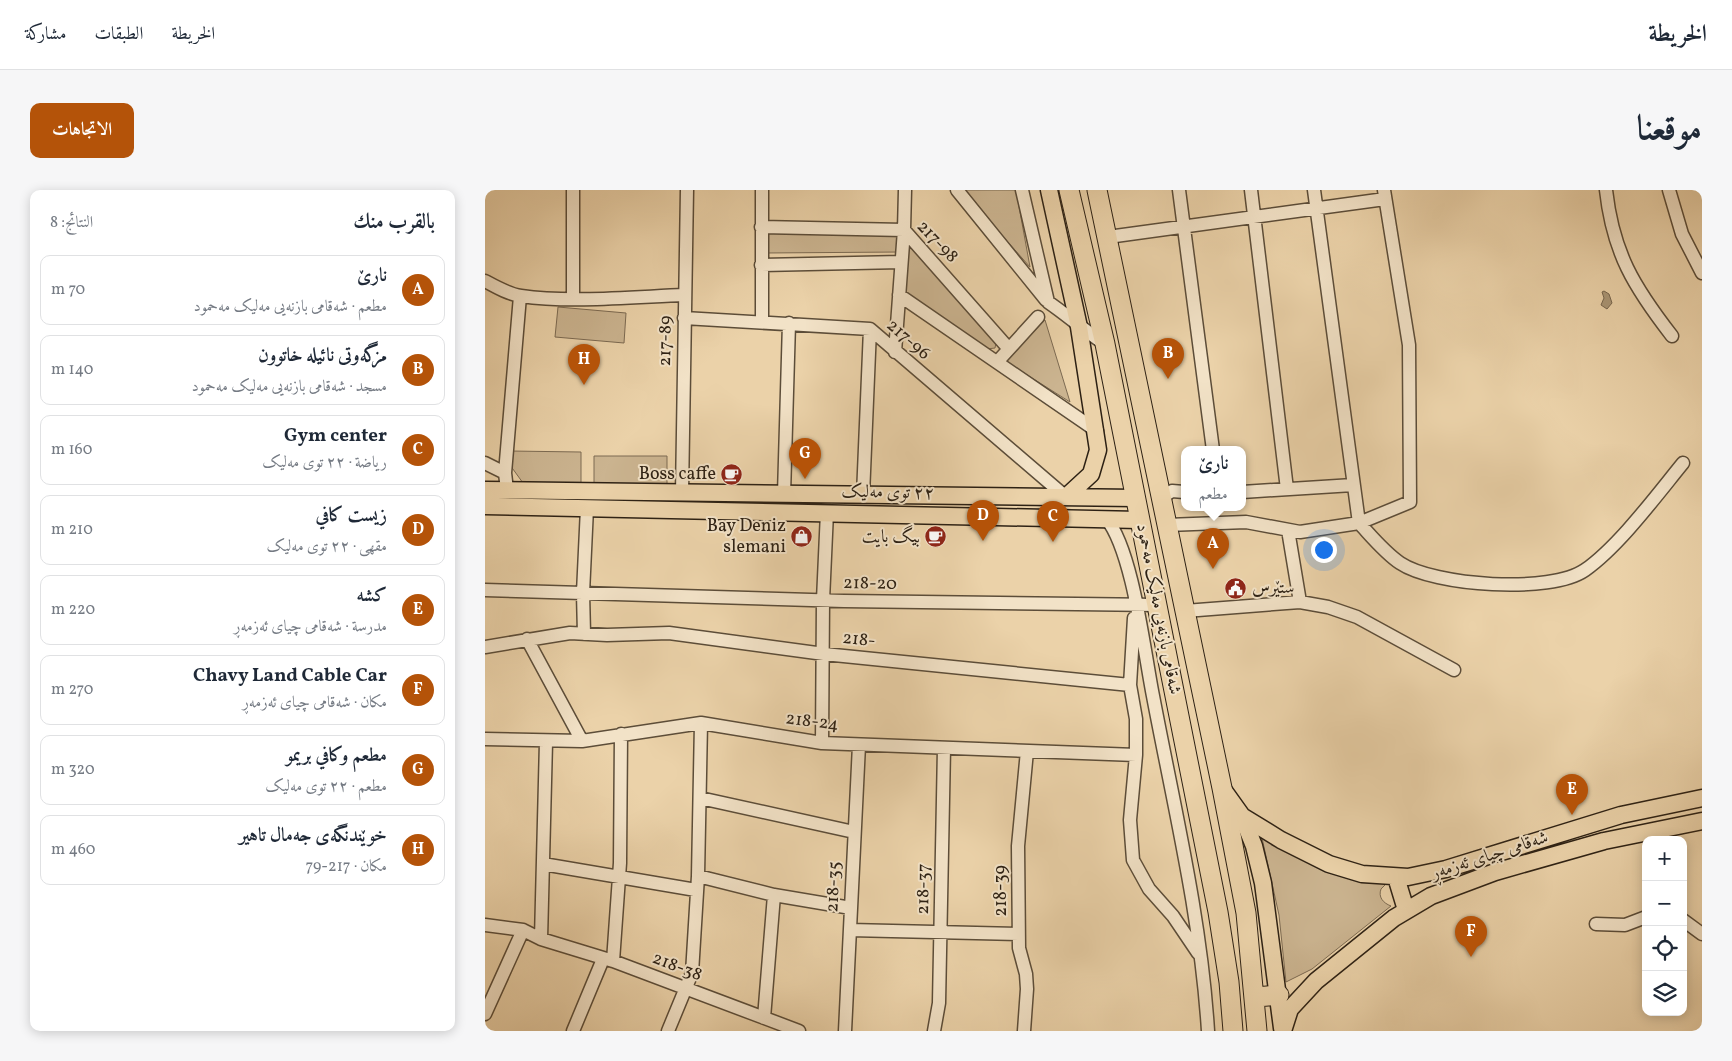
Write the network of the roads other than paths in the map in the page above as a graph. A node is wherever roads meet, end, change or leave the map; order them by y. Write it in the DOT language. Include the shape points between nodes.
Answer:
graph roads {
  1 [pos="573,190"];
  2 [pos="687,190"];
  3 [pos="761,190"];
  4 [pos="905,190"];
  5 [pos="957,190"];
  6 [pos="1022,190"];
  7 [pos="1049,190"];
  8 [pos="1069,190"];
  9 [pos="1097,190"];
  10 [pos="1179,190"];
  11 [pos="1251,190"];
  12 [pos="1315,190"];
  13 [pos="1606,190"];
  14 [pos="1669,190"];
  15 [pos="1384,194"];
  16 [pos="1317,209"];
  17 [pos="1254,217"];
  18 [pos="761,227"];
  19 [pos="1183,227"];
  20 [pos="904,230"];
  21 [pos="1108,237"];
  22 [pos="901,262"];
  23 [pos="761,265"];
  24 [pos="1702,273"];
  25 [pos="485,281"];
  26 [pos="899,294"];
  27 [pos="684,295"];
  28 [pos="520,296"];
  29 [pos="573,298"];
  30 [pos="1048,302"];
  31 [pos="1038,317"];
  32 [pos="684,318"];
  33 [pos="762,321"];
  34 [pos="789,323"];
  35 [pos="1079,328"];
  36 [pos="870,329"];
  37 [pos="1672,336"];
  38 [pos="1105,344"];
  39 [pos="1009,349"];
  40 [pos="895,352"];
  41 [pos="998,361"];
  42 [pos="1097,431"];
  43 [pos="1212,446"];
  44 [pos="485,463"];
  45 [pos="1683,463"];
  46 [pos="505,473"];
  47 [pos="1353,485"];
  48 [pos="1287,489"];
  49 [pos="485,490"];
  50 [pos="507,490"];
  51 [pos="681,492"];
  52 [pos="1181,492"];
  53 [pos="1246,492"];
  54 [pos="784,494"];
  55 [pos="863,495"];
  56 [pos="1066,497"];
  57 [pos="1136,498"];
  58 [pos="1161,498"];
  59 [pos="485,506"];
  60 [pos="587,508"];
  61 [pos="827,512"];
  62 [pos="1107,518"];
  63 [pos="1139,520"];
  64 [pos="1359,523"];
  65 [pos="1167,525"];
  66 [pos="1288,530"];
  67 [pos="485,590"];
  68 [pos="583,593"];
  69 [pos="823,600"];
  70 [pos="1300,602"];
  71 [pos="1135,605"];
  72 [pos="1157,605"];
  73 [pos="1185,611"];
  74 [pos="585,634"];
  75 [pos="527,640"];
  76 [pos="485,647"];
  77 [pos="824,654"];
  78 [pos="1454,670"];
  79 [pos="1130,685"];
  80 [pos="701,722"];
  81 [pos="621,734"];
  82 [pos="485,739"];
  83 [pos="582,741"];
  84 [pos="546,742"];
  85 [pos="822,743"];
  86 [pos="859,744"];
  87 [pos="944,748"];
  88 [pos="1027,751"];
  89 [pos="1136,755"];
  90 [pos="1222,788"];
  91 [pos="700,798"];
  92 [pos="1702,798"];
  93 [pos="1242,816"];
  94 [pos="1702,821"];
  95 [pos="854,832"];
  96 [pos="543,864"];
  97 [pos="619,876"];
  98 [pos="698,876"];
  99 [pos="1396,877"];
  100 [pos="696,890"];
  101 [pos="774,895"];
  102 [pos="851,908"];
  103 [pos="1406,910"];
  104 [pos="1642,919"];
  105 [pos="1687,923"];
  106 [pos="1596,924"];
  107 [pos="485,925"];
  108 [pos="523,930"];
  109 [pos="850,930"];
  110 [pos="941,932"];
  111 [pos="1018,934"];
  112 [pos="1702,934"];
  113 [pos="541,939"];
  114 [pos="1201,957"];
  115 [pos="608,960"];
  116 [pos="684,989"];
  117 [pos="1279,995"];
  118 [pos="1255,997"];
  119 [pos="485,1014"];
  120 [pos="764,1018"];
  121 [pos="573,1031"];
  122 [pos="668,1031"];
  123 [pos="799,1031"];
  124 [pos="845,1031"];
  125 [pos="934,1031"];
  126 [pos="1024,1031"];
  127 [pos="1208,1031"];
  128 [pos="1233,1031"];
  129 [pos="1257,1031"];
  130 [pos="1283,1031"];
  1 -- 29 [label="street"];
  2 -- 27 [label="street, 217-89"];
  3 -- 18 [label="street"];
  4 -- 20 [label="street"];
  5 -- 30 [label="street"];
  6 -- 30 [label="street"];
  7 -- 35 [label="main road"];
  8 -- 38 [label="highway, شەقامی بازنەیی مەلیک مەحمود"];
  9 -- 21 [label="highway, شەقامی بازنەیی مەلیک مەحمود"];
  10 -- 19 [label="street"];
  11 -- 17 [label="street"];
  12 -- 16 [label="street"];
  13 -- 37 [label="street" via="1615,239 1626,269 1641,296"];
  14 -- 24 [label="street" via="1682,234"];
  15 -- 16 [label="street"];
  15 -- 64 [label="street" via="1409,345 1410,502"];
  16 -- 17 [label="street"];
  16 -- 47 [label="street"];
  17 -- 19 [label="street"];
  17 -- 48 [label="street"];
  18 -- 20 [label="street, 217-98"];
  18 -- 23 [label="street"];
  19 -- 21 [label="street"];
  19 -- 43 [label="street"];
  20 -- 22 [label="street"];
  20 -- 39 [label="street, 217-98"];
  21 -- 58 [label="highway, شەقامی بازنەیی مەلیک مەحمود"];
  22 -- 23 [label="street"];
  22 -- 26 [label="street"];
  23 -- 33 [label="street"];
  25 -- 28 [label="street"];
  26 -- 40 [label="street"];
  26 -- 41 [label="street"];
  27 -- 29 [label="street"];
  27 -- 32 [label="street, 217-89"];
  28 -- 29 [label="street"];
  28 -- 46 [label="street"];
  30 -- 35 [label="street"];
  31 -- 39 [label="street"];
  32 -- 33 [label="street, 217-96"];
  32 -- 51 [label="street, 217-89"];
  33 -- 34 [label="street, 217-96"];
  34 -- 36 [label="street, 217-96"];
  34 -- 54 [label="street"];
  35 -- 38 [label="street"];
  35 -- 42 [label="main road"];
  36 -- 40 [label="street, 217-96"];
  36 -- 55 [label="street"];
  38 -- 57 [label="highway, شەقامی بازنەیی مەلیک مەحمود"];
  39 -- 41 [label="street"];
  40 -- 56 [label="street, 217-96"];
  41 -- 42 [label="street"];
  42 -- 56 [label="main road" via="1098,450 1091,474"];
  44 -- 46 [label="street"];
  45 -- 64 [label="street" via="1601,556 1584,571 1557,582 1507,586 1436,577 1401,564"];
  46 -- 50 [label="street"];
  47 -- 48 [label="street"];
  47 -- 64 [label="street"];
  48 -- 53 [label="street"];
  49 -- 50 [label="main road, ٢٢ توی مەلیک"];
  50 -- 51 [label="main road, ٢٢ توی مەلیک"];
  51 -- 54 [label="main road, ٢٢ توی مەلیک"];
  52 -- 58 [label="street" via="1172,491"];
  54 -- 55 [label="main road, ٢٢ توی مەلیک"];
  55 -- 56 [label="main road, ٢٢ توی مەلیک"];
  56 -- 57 [label="main road, ٢٢ توی مەلیک"];
  57 -- 63 [label="highway, شەقامی بازنەیی مەلیک مەحمود"];
  58 -- 65 [label="highway, شەقامی بازنەیی مەلیک مەحمود"];
  59 -- 60 [label="main road, ٢٢ توی مەلیک"];
  60 -- 61 [label="main road, ٢٢ توی مەلیک"];
  60 -- 68 [label="street"];
  61 -- 62 [label="main road, ٢٢ توی مەلیک"];
  61 -- 69 [label="street"];
  62 -- 63 [label="main road, ٢٢ توی مەلیک"];
  62 -- 71 [label="street" via="1119,537"];
  63 -- 72 [label="highway, شەقامی بازنەیی مەلیک مەحمود"];
  64 -- 66 [label="street" via="1300,532"];
  65 -- 66 [label="street" via="1247,522"];
  65 -- 73 [label="highway, شەقامی بازنەیی مەلیک مەحمود"];
  66 -- 70 [label="street"];
  67 -- 68 [label="street, 218-20"];
  68 -- 69 [label="street, 218-20"];
  68 -- 74 [label="street"];
  69 -- 71 [label="street, 218-20"];
  69 -- 77 [label="street"];
  70 -- 73 [label="street"];
  70 -- 78 [label="street" via="1328,606 1357,617"];
  71 -- 72 [label="street, 218-20"];
  71 -- 79 [label="street"];
  71 -- 114 [label="street"];
  72 -- 128 [label="highway, شەقامی بازنەیی مەلیک مەحمود" via="1218,912"];
  73 -- 90 [label="highway, شەقامی بازنەیی مەلیک مەحمود"];
  74 -- 75 [label="street, 218-" via="570,633"];
  74 -- 77 [label="street, 218-" via="669,633"];
  75 -- 76 [label="street, 218-"];
  75 -- 83 [label="street"];
  77 -- 79 [label="street, 218-"];
  77 -- 85 [label="street"];
  79 -- 89 [label="street" via="1136,719"];
  80 -- 81 [label="street, 218-24"];
  80 -- 85 [label="street, 218-24"];
  80 -- 91 [label="street"];
  81 -- 83 [label="street, 218-24"];
  81 -- 97 [label="street"];
  82 -- 84 [label="street, 218-24"];
  83 -- 84 [label="street, 218-24"];
  84 -- 96 [label="street"];
  85 -- 86 [label="street, 218-24"];
  86 -- 87 [label="street, 218-24"];
  86 -- 95 [label="street, 218-35"];
  87 -- 88 [label="street, 218-24"];
  87 -- 110 [label="street, 218-37"];
  88 -- 89 [label="street, 218-24"];
  88 -- 111 [label="street, 218-39" via="1019,846"];
  89 -- 114 [label="street" via="1130,820 1133,860 1149,889 1173,916"];
  90 -- 93 [label="main road"];
  90 -- 118 [label="highway, شەقامی بازنەیی مەلیک مەحمود" via="1246,913"];
  91 -- 95 [label="street"];
  91 -- 98 [label="street"];
  92 -- 99 [label="main road, شەقامی چیای ئەزمەڕ" via="1621,815 1437,871"];
  93 -- 99 [label="main road, شەقامی چیای ئەزمەڕ" via="1329,864 1362,874"];
  93 -- 117 [label="main road" via="1263,883"];
  94 -- 103 [label="main road, شەقامی چیای ئەزمەڕ" via="1604,841 1495,872 1445,890"];
  95 -- 102 [label="street, 218-35"];
  96 -- 97 [label="street"];
  96 -- 113 [label="street"];
  97 -- 100 [label="street"];
  97 -- 115 [label="street"];
  98 -- 100 [label="street"];
  98 -- 101 [label="street"];
  99 -- 103 [label="main road"];
  100 -- 116 [label="street" via="692,973"];
  101 -- 102 [label="street"];
  101 -- 120 [label="street"];
  102 -- 109 [label="street, 218-35"];
  103 -- 130 [label="main road, شەقامی چیای ئەزمەڕ" via="1316,981 1290,1009"];
  104 -- 106 [label="street" via="1625,925"];
  105 -- 112 [label="street"];
  107 -- 108 [label="street, 218-38"];
  108 -- 113 [label="street, 218-38"];
  108 -- 119 [label="street"];
  109 -- 110 [label="street"];
  109 -- 124 [label="street, 218-35"];
  110 -- 111 [label="street"];
  110 -- 125 [label="street, 218-37" via="939,1003"];
  111 -- 126 [label="street, 218-39" via="1026,982"];
  113 -- 115 [label="street, 218-38"];
  114 -- 127 [label="street"];
  115 -- 116 [label="street, 218-38"];
  115 -- 121 [label="street"];
  116 -- 120 [label="street, 218-38"];
  116 -- 122 [label="street"];
  117 -- 118 [label="highway"];
  117 -- 130 [label="main road"];
  118 -- 129 [label="highway, شەقامی بازنەیی مەلیک مەحمود"];
  120 -- 123 [label="street, 218-38"];
}
